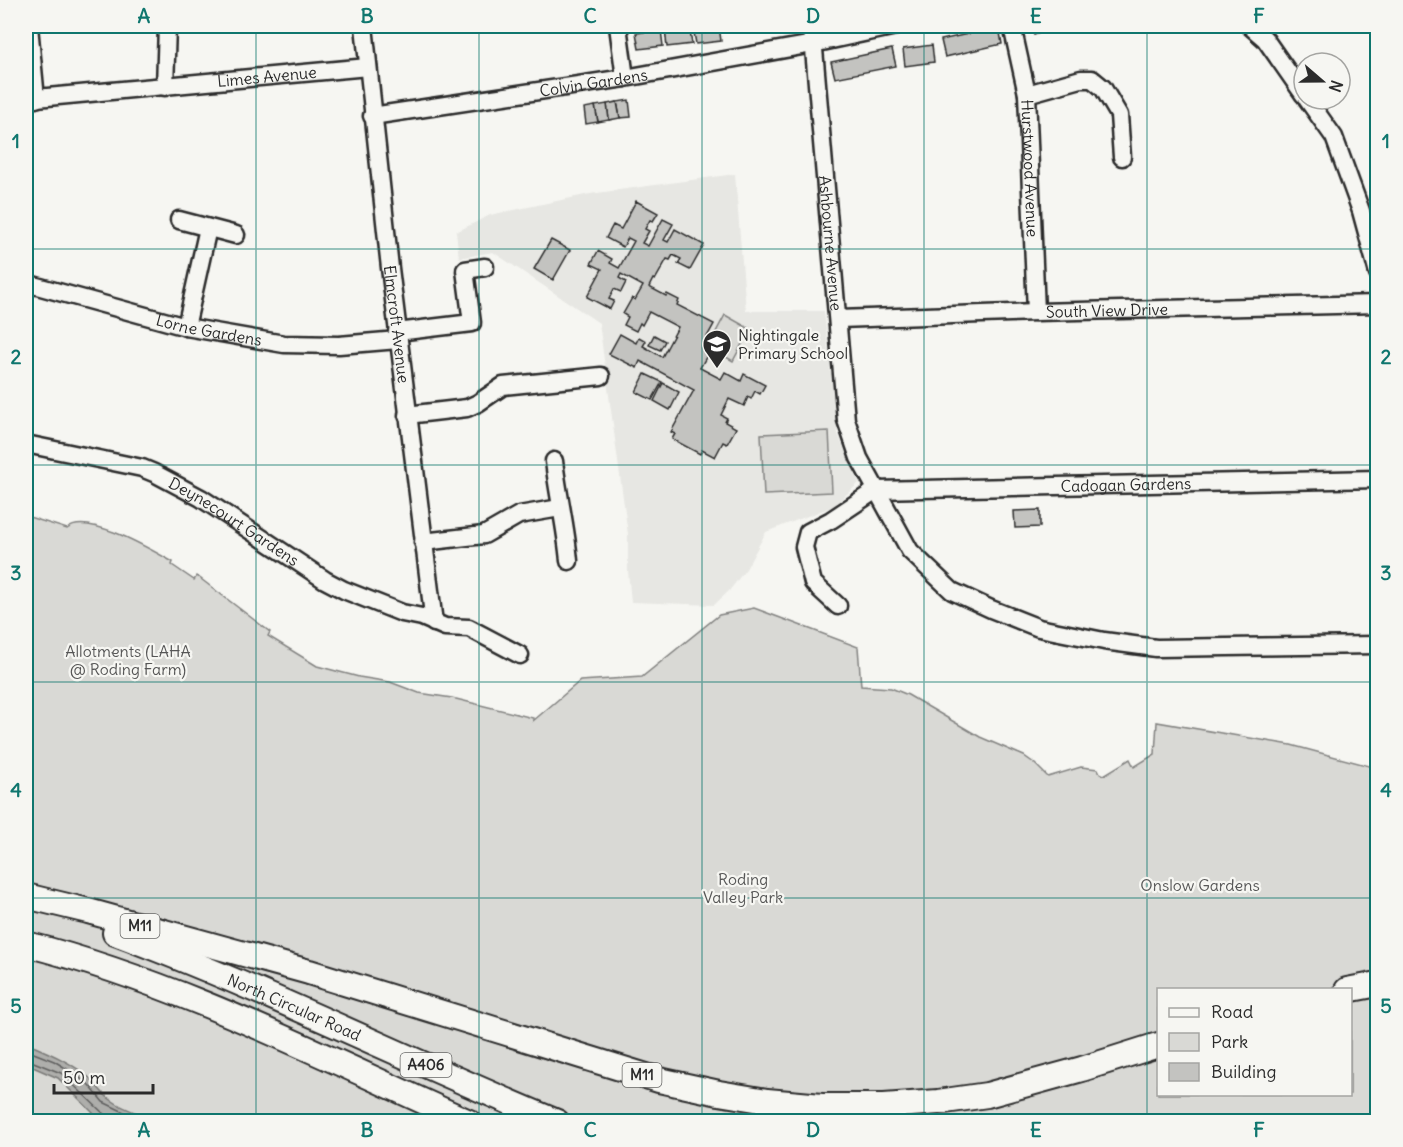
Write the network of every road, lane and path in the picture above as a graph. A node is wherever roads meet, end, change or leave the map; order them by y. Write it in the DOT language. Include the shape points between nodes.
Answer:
graph roads {
  1 [pos="29,26"];
  2 [pos="167,26"];
  3 [pos="364,26"];
  4 [pos="618,26"];
  5 [pos="812,26"];
  6 [pos="896,26"];
  7 [pos="1011,26"];
  8 [pos="1250,26"];
  9 [pos="813,44"];
  10 [pos="368,67"];
  11 [pos="625,78"];
  12 [pos="1292,78"];
  13 [pos="165,87"];
  14 [pos="1027,94"];
  15 [pos="31,99"];
  16 [pos="1316,111"];
  17 [pos="372,116"];
  18 [pos="1122,157"];
  19 [pos="179,220"];
  20 [pos="208,228"];
  21 [pos="236,235"];
  22 [pos="485,267"];
  23 [pos="1377,273"];
  24 [pos="26,283"];
  25 [pos="1377,304"];
  26 [pos="1036,312"];
  27 [pos="838,319"];
  28 [pos="186,327"];
  29 [pos="398,336"];
  30 [pos="601,376"];
  31 [pos="407,415"];
  32 [pos="26,444"];
  33 [pos="554,461"];
  34 [pos="1377,478"];
  35 [pos="876,490"];
  36 [pos="560,508"];
  37 [pos="423,542"];
  38 [pos="569,561"];
  39 [pos="838,606"];
  40 [pos="434,623"];
  41 [pos="1377,645"];
  42 [pos="520,655"];
  43 [pos="26,898"];
  44 [pos="26,944"];
  45 [pos="1377,984"];
  46 [pos="1352,989"];
  47 [pos="1157,1045"];
  48 [pos="469,1122"];
  49 [pos="557,1122"];
  1 -- 15 [label="street"];
  2 -- 13 [label="street"];
  3 -- 10 [label="street, Elmcroft Avenue"];
  4 -- 11 [label="street"];
  5 -- 9 [label="street, Ashbourne Avenue"];
  6 -- 9 [label="street, Colvin Gardens"];
  7 -- 14 [label="street, Hurstwood Avenue"];
  8 -- 12 [label="street"];
  9 -- 11 [label="street, Colvin Gardens"];
  9 -- 27 [label="street, Ashbourne Avenue"];
  10 -- 13 [label="street, Limes Avenue"];
  10 -- 17 [label="street, Elmcroft Avenue"];
  11 -- 17 [label="street, Colvin Gardens"];
  13 -- 15 [label="street, Limes Avenue"];
  14 -- 18 [label="street" via="1081,79 1092,80 1103,88 1119,115"];
  14 -- 26 [label="street, Hurstwood Avenue"];
  16 -- 23 [label="street" via="1334,137 1361,211"];
  17 -- 29 [label="street, Elmcroft Avenue"];
  19 -- 20 [label="street"];
  20 -- 21 [label="street"];
  20 -- 28 [label="street"];
  22 -- 29 [label="street, Lorne Gardens" via="465,270 472,323"];
  24 -- 28 [label="street, Lorne Gardens"];
  25 -- 26 [label="street, South View Drive"];
  26 -- 27 [label="street, South View Drive"];
  27 -- 35 [label="street, Ashbourne Avenue" via="846,420"];
  28 -- 29 [label="street, Lorne Gardens" via="284,344 339,345"];
  29 -- 31 [label="street, Elmcroft Avenue"];
  30 -- 31 [label="street" via="503,386 467,408"];
  31 -- 37 [label="street, Elmcroft Avenue"];
  32 -- 40 [label="street, Deynecourt Gardens" via="154,473 201,498 335,585 402,614"];
  33 -- 36 [label="street"];
  34 -- 35 [label="street, Cadogan Gardens"];
  35 -- 39 [label="street" via="808,532 804,547 813,583"];
  35 -- 41 [label="street" via="910,551 952,591 1028,625 1156,648"];
  36 -- 37 [label="street" via="519,515 484,535"];
  36 -- 38 [label="street"];
  37 -- 40 [label="street, Elmcroft Avenue"];
  40 -- 42 [label="street, Deynecourt Gardens" via="469,628"];
  43 -- 47 [label="highway, M11" via="88,911 309,972 659,1080 719,1093 822,1107 938,1102 987,1095"];
  43 -- 49 [label="highway, North Circular Road / A406" via="296,1006"];
  44 -- 48 [label="highway, North Circular Road / A406" via="94,964 230,1015"];
  45 -- 46 [label="highway"];
}
